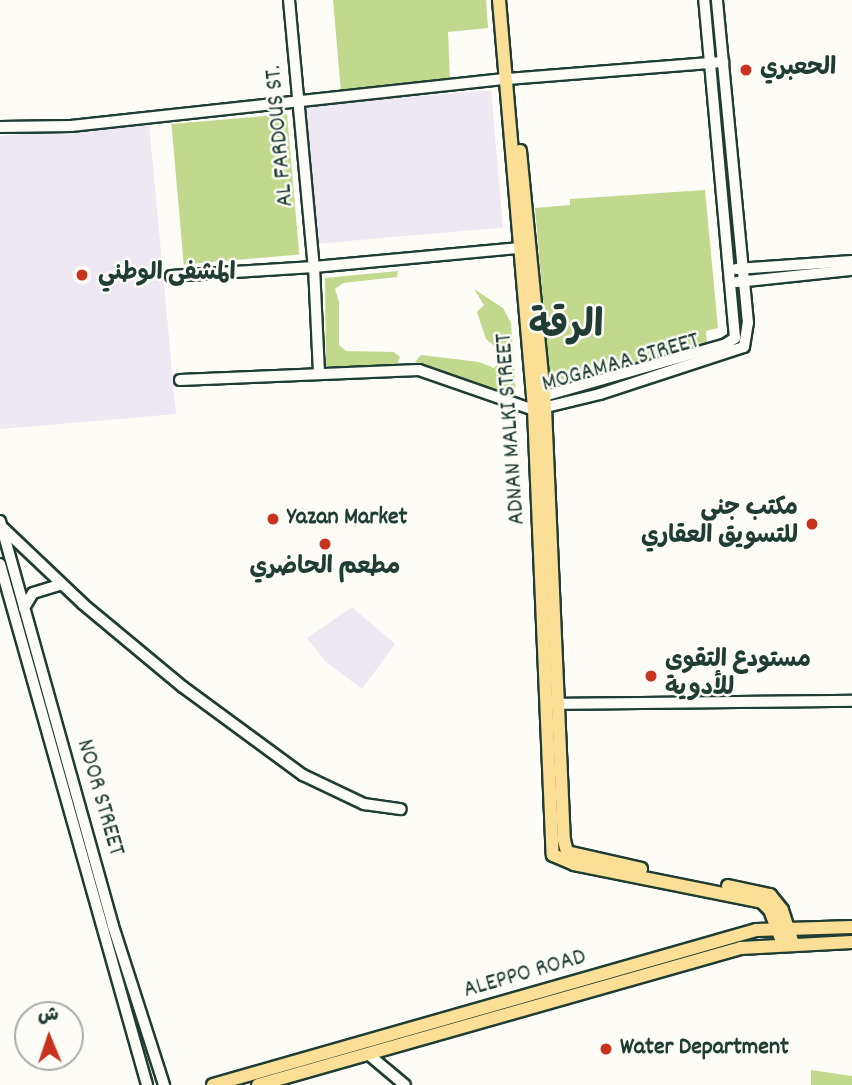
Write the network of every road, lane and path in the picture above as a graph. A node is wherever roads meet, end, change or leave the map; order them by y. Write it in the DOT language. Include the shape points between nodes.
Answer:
graph roads {
  1 [pos="289,0"];
  2 [pos="499,0"];
  3 [pos="507,0"];
  4 [pos="704,0"];
  5 [pos="717,0"];
  6 [pos="723,62"];
  7 [pos="710,63"];
  8 [pos="510,79"];
  9 [pos="299,100"];
  10 [pos="0,127"];
  11 [pos="524,247"];
  12 [pos="852,261"];
  13 [pos="314,267"];
  14 [pos="742,268"];
  15 [pos="730,269"];
  16 [pos="852,270"];
  17 [pos="171,276"];
  18 [pos="743,281"];
  19 [pos="731,282"];
  20 [pos="319,374"];
  21 [pos="180,380"];
  22 [pos="539,404"];
  23 [pos="1,526"];
  24 [pos="0,564"];
  25 [pos="62,584"];
  26 [pos="24,608"];
  27 [pos="852,701"];
  28 [pos="553,704"];
  29 [pos="401,809"];
  30 [pos="852,927"];
  31 [pos="783,928"];
  32 [pos="852,942"];
  33 [pos="788,944"];
  34 [pos="368,1054"];
  35 [pos="147,1085"];
  36 [pos="164,1085"];
  37 [pos="213,1085"];
  38 [pos="258,1085"];
  39 [pos="405,1085"];
  1 -- 9 [label="main road, AL FARDOUS ST."];
  2 -- 8 [label="main road, ADNAN MALKI STREET"];
  3 -- 8 [label="main road, ADNAN MALKI STREET"];
  4 -- 7 [label="main road, MOGAMAA STREET"];
  5 -- 6 [label="main road, MOGAMAA STREET"];
  6 -- 7 [label="main road"];
  6 -- 14 [label="main road, MOGAMAA STREET"];
  7 -- 8 [label="main road"];
  7 -- 15 [label="main road, MOGAMAA STREET"];
  8 -- 9 [label="main road"];
  8 -- 11 [label="main road, ADNAN MALKI STREET"];
  9 -- 10 [label="main road" via="71,126"];
  9 -- 13 [label="main road, AL FARDOUS ST."];
  11 -- 13 [label="main road"];
  11 -- 22 [label="main road, ADNAN MALKI STREET"];
  12 -- 14 [label="main road"];
  13 -- 17 [label="main road"];
  13 -- 20 [label="main road, AL FARDOUS ST."];
  14 -- 15 [label="main road"];
  14 -- 18 [label="main road, MOGAMAA STREET"];
  15 -- 19 [label="main road, MOGAMAA STREET"];
  16 -- 18 [label="main road"];
  18 -- 19 [label="main road"];
  18 -- 22 [label="main road, MOGAMAA STREET" via="748,337 744,347"];
  19 -- 22 [label="main road, MOGAMAA STREET" via="736,328 735,338 726,344"];
  20 -- 21 [label="main road"];
  20 -- 22 [label="main road, MOGAMAA STREET" via="419,370 517,404"];
  22 -- 28 [label="main road, ADNAN MALKI STREET"];
  23 -- 25 [label="main road"];
  23 -- 26 [label="main road, NOOR STREET"];
  24 -- 35 [label="main road, NOOR STREET"];
  25 -- 26 [label="main road" via="33,593"];
  25 -- 29 [label="main road" via="183,687 303,775 363,804"];
  26 -- 36 [label="main road, NOOR STREET" via="113,926"];
  27 -- 28 [label="main road"];
  28 -- 31 [label="main road, ADNAN MALKI STREET" via="567,852 758,891 777,903"];
  28 -- 31 [label="main road, ADNAN MALKI STREET" via="553,855 574,864 753,899 771,910"];
  30 -- 31 [label="main road, ALEPPO ROAD"];
  31 -- 33 [label="main road"];
  31 -- 37 [label="main road, ALEPPO ROAD" via="756,930"];
  32 -- 33 [label="main road, ALEPPO ROAD"];
  33 -- 34 [label="main road, ALEPPO ROAD" via="741,948"];
  34 -- 38 [label="main road, ALEPPO ROAD"];
  34 -- 39 [label="main road"];
}
